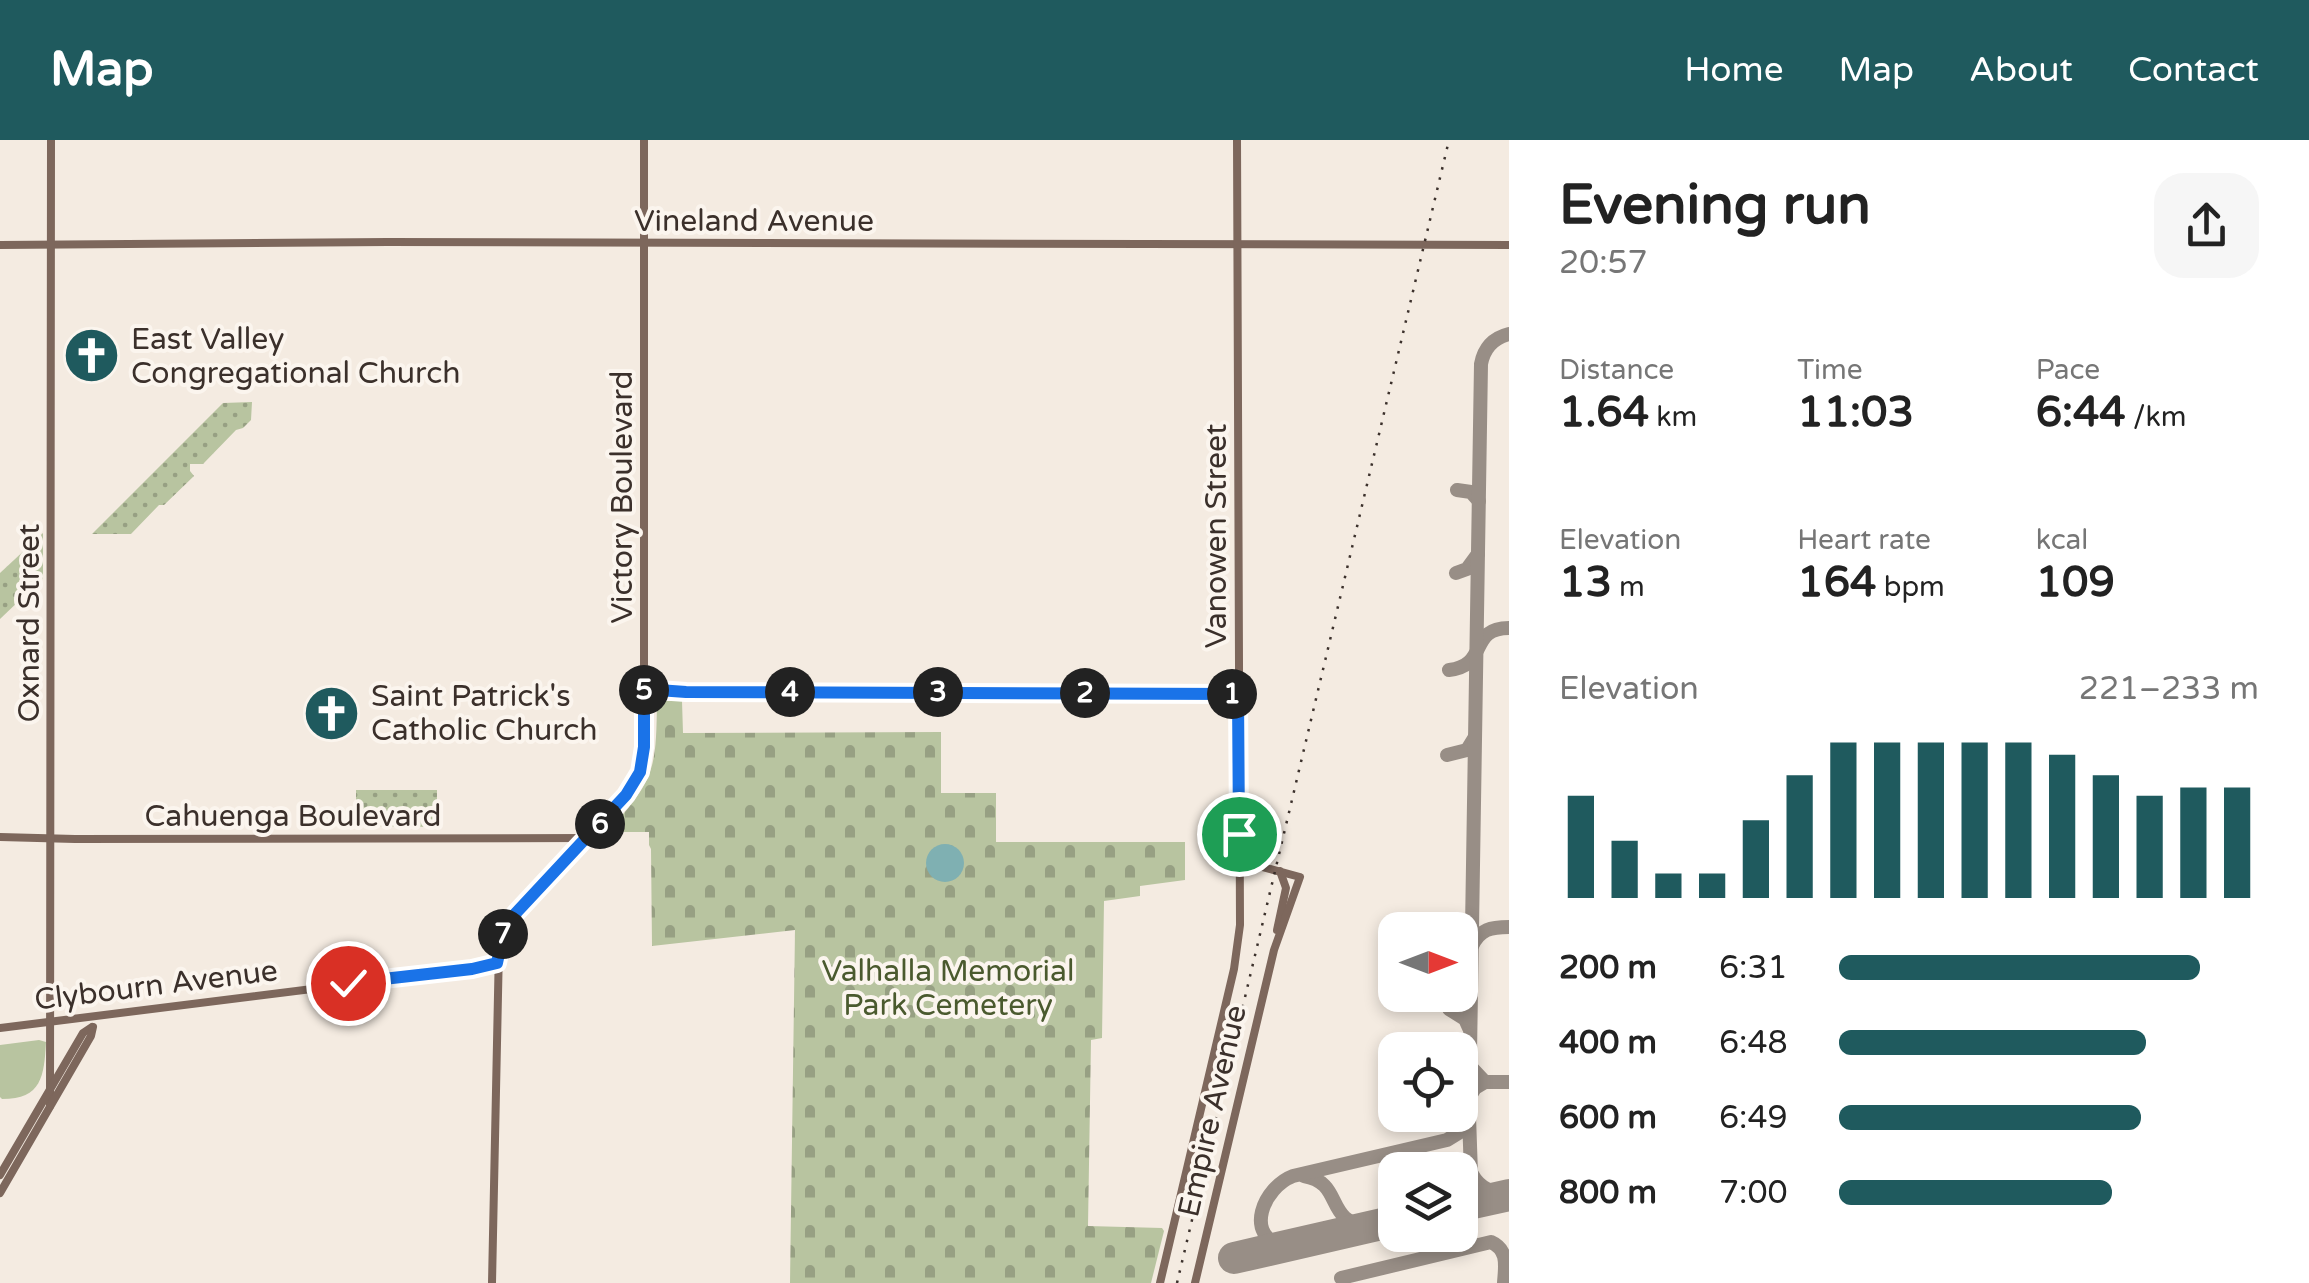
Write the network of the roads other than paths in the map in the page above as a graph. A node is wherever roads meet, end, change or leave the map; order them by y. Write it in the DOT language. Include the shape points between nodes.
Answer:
graph roads {
  1 [pos="52,140"];
  2 [pos="644,140"];
  3 [pos="1237,140"];
  4 [pos="645,244"];
  5 [pos="1238,244"];
  6 [pos="1509,244"];
  7 [pos="0,245"];
  8 [pos="51,245"];
  9 [pos="644,689"];
  10 [pos="1238,694"];
  11 [pos="0,837"];
  12 [pos="52,837"];
  13 [pos="562,838"];
  14 [pos="586,838"];
  15 [pos="568,857"];
  16 [pos="1240,862"];
  17 [pos="1280,871"];
  18 [pos="1297,876"];
  19 [pos="1277,930"];
  20 [pos="1274,950"];
  21 [pos="497,963"];
  22 [pos="51,1022"];
  23 [pos="0,1028"];
  24 [pos="51,1088"];
  25 [pos="50,1106"];
  26 [pos="0,1175"];
  27 [pos="0,1193"];
  28 [pos="492,1283"];
  29 [pos="1160,1283"];
  30 [pos="1195,1283"];
  1 -- 8 [label="main road, Oxnard Street"];
  2 -- 4 [label="main road, Victory Boulevard"];
  3 -- 5 [label="main road, Vanowen Street"];
  4 -- 5 [label="main road, Vineland Avenue"];
  4 -- 8 [label="main road, Vineland Avenue"];
  4 -- 9 [label="main road, Victory Boulevard"];
  5 -- 6 [label="main road, Vineland Avenue"];
  5 -- 10 [label="main road, Vanowen Street"];
  7 -- 8 [label="main road, Vineland Avenue"];
  8 -- 12 [label="main road, Oxnard Street"];
  9 -- 10 [label="street"];
  9 -- 14 [label="main road, Victory Boulevard" via="640,772"];
  10 -- 16 [label="main road, Vanowen Street"];
  11 -- 12 [label="main road, Cahuenga Boulevard"];
  12 -- 13 [label="main road, Cahuenga Boulevard"];
  12 -- 22 [label="main road, Oxnard Street"];
  13 -- 14 [label="main road, Cahuenga Boulevard"];
  13 -- 15 [label="main road"];
  14 -- 15 [label="main road, Victory Boulevard"];
  15 -- 21 [label="main road, Victory Boulevard" via="515,914"];
  16 -- 17 [label="main road"];
  16 -- 29 [label="main road, Vanowen Street" via="1237,954"];
  17 -- 18 [label="main road"];
  17 -- 19 [label="main road" via="1286,888"];
  18 -- 19 [label="main road, Empire Avenue"];
  18 -- 20 [label="main road, Empire Avenue"];
  19 -- 20 [label="main road, Empire Avenue"];
  20 -- 30 [label="main road, Empire Avenue"];
  21 -- 22 [label="main road, Clybourn Avenue"];
  21 -- 28 [label="main road, Victory Boulevard"];
  22 -- 23 [label="main road, Clybourn Avenue"];
  22 -- 24 [label="main road, Oxnard Street"];
  24 -- 25 [label="main road, Oxnard Street"];
  24 -- 25 [label="main road" via="83,1032 93,1027"];
  24 -- 26 [label="main road"];
  25 -- 27 [label="main road"];
}
